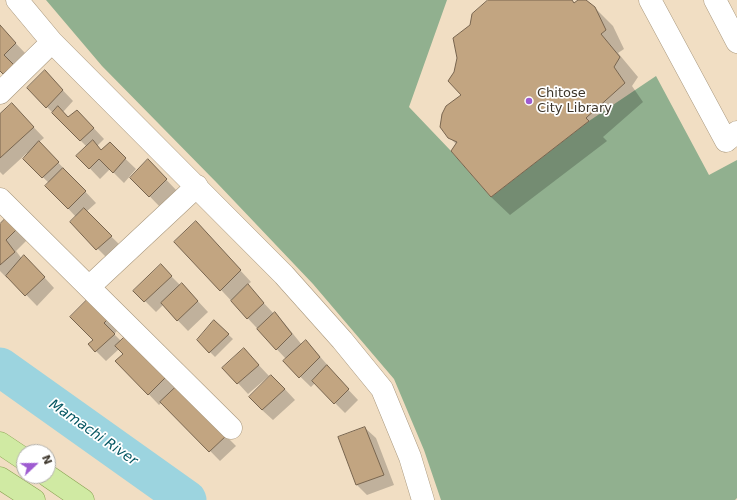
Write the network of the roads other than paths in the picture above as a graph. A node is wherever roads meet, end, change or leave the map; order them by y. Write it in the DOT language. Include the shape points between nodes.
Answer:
graph roads {
  1 [pos="17,0"];
  2 [pos="650,0"];
  3 [pos="715,0"];
  4 [pos="52,42"];
  5 [pos="737,42"];
  6 [pos="0,93"];
  7 [pos="737,132"];
  8 [pos="197,186"];
  9 [pos="0,199"];
  10 [pos="89,287"];
  11 [pos="231,428"];
  12 [pos="0,442"];
  13 [pos="16,453"];
  14 [pos="0,478"];
  15 [pos="56,481"];
  16 [pos="34,500"];
  17 [pos="84,500"];
  18 [pos="423,500"];
  1 -- 4 [label="street"];
  2 -- 7 [label="street" via="726,141"];
  3 -- 5 [label="street"];
  4 -- 6 [label="street"];
  4 -- 8 [label="street"];
  8 -- 10 [label="street"];
  8 -- 18 [label="street" via="284,275 382,389 410,457"];
  9 -- 10 [label="street"];
  10 -- 11 [label="street"];
  12 -- 13 [label="main road"];
  14 -- 16 [label="main road"];
  15 -- 17 [label="main road"];
}
